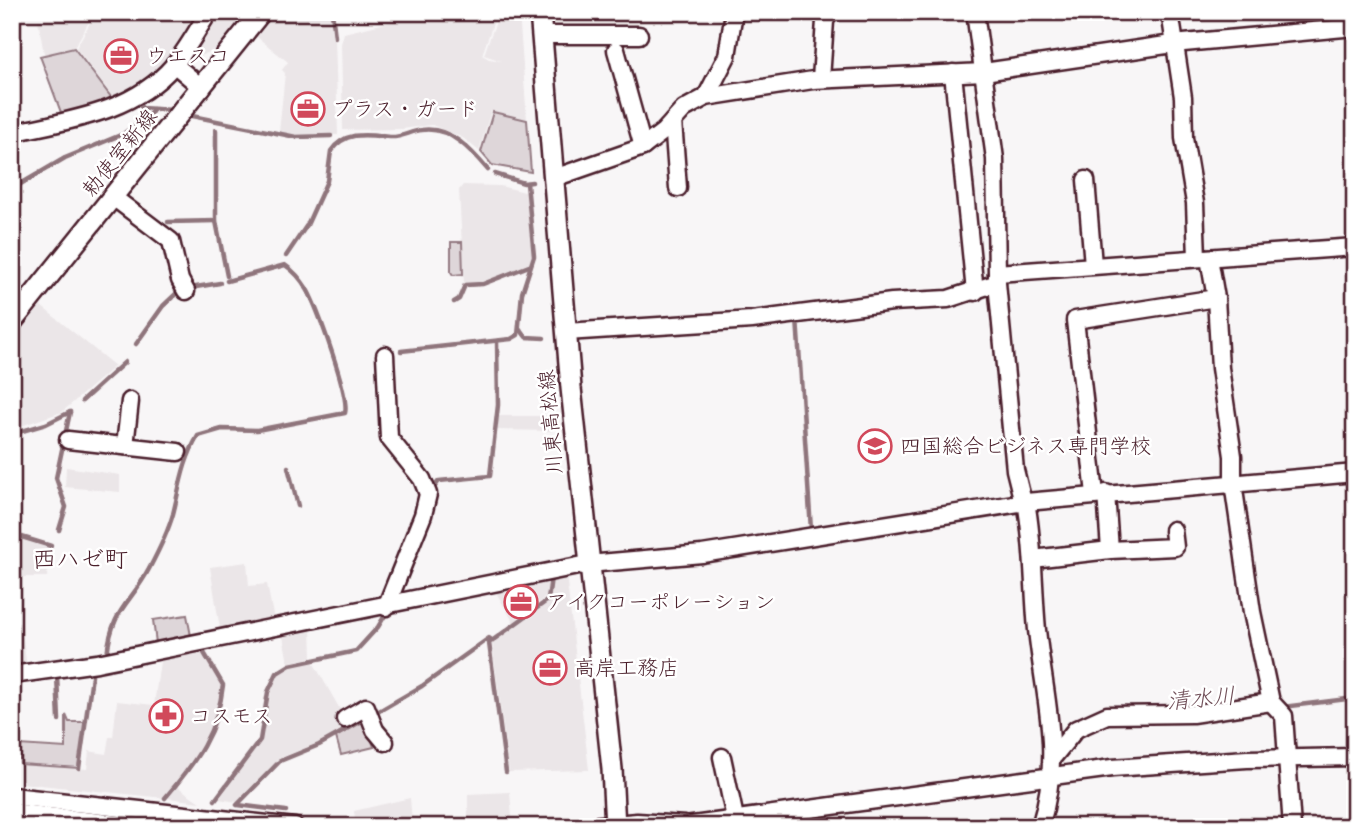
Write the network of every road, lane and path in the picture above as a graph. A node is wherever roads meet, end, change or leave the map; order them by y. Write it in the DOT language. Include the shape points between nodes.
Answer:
graph roads {
  1 [pos="209,12"];
  2 [pos="261,12"];
  3 [pos="540,12"];
  4 [pos="734,12"];
  5 [pos="830,12"];
  6 [pos="975,12"];
  7 [pos="1170,12"];
  8 [pos="1355,27"];
  9 [pos="639,34"];
  10 [pos="542,36"];
  11 [pos="1173,44"];
  12 [pos="616,50"];
  13 [pos="174,64"];
  14 [pos="984,72"];
  15 [pos="953,73"];
  16 [pos="821,79"];
  17 [pos="202,88"];
  18 [pos="706,97"];
  19 [pos="673,121"];
  20 [pos="12,133"];
  21 [pos="643,147"];
  22 [pos="554,178"];
  23 [pos="1086,180"];
  24 [pos="678,188"];
  25 [pos="113,197"];
  26 [pos="1355,247"];
  27 [pos="1203,258"];
  28 [pos="1093,265"];
  29 [pos="997,278"];
  30 [pos="186,291"];
  31 [pos="975,292"];
  32 [pos="1216,298"];
  33 [pos="12,322"];
  34 [pos="566,332"];
  35 [pos="386,355"];
  36 [pos="124,410"];
  37 [pos="68,440"];
  38 [pos="125,446"];
  39 [pos="178,452"];
  40 [pos="1355,473"];
  41 [pos="1233,483"];
  42 [pos="1100,493"];
  43 [pos="1025,502"];
  44 [pos="1173,530"];
  45 [pos="1110,550"];
  46 [pos="1033,559"];
  47 [pos="588,564"];
  48 [pos="386,607"];
  49 [pos="12,675"];
  50 [pos="1276,707"];
  51 [pos="345,719"];
  52 [pos="385,742"];
  53 [pos="1054,756"];
  54 [pos="722,757"];
  55 [pos="1289,757"];
  56 [pos="1355,757"];
  57 [pos="1051,774"];
  58 [pos="12,796"];
  59 [pos="12,812"];
  60 [pos="740,820"];
  61 [pos="615,825"];
  62 [pos="682,826"];
  63 [pos="143,827"];
  64 [pos="295,827"];
  65 [pos="578,827"];
  66 [pos="1040,827"];
  67 [pos="1292,827"];
  1 -- 13 [label="street"];
  2 -- 17 [label="main road, 勅使室新線"];
  3 -- 10 [label="main road, 川東高松線"];
  4 -- 18 [label="street" via="727,56"];
  5 -- 16 [label="street" via="825,21"];
  6 -- 14 [label="street"];
  7 -- 11 [label="street"];
  8 -- 11 [label="street"];
  9 -- 10 [label="street"];
  10 -- 22 [label="main road, 川東高松線"];
  11 -- 14 [label="street"];
  11 -- 27 [label="street" via="1184,97 1184,138"];
  12 -- 21 [label="street"];
  13 -- 17 [label="street"];
  13 -- 20 [label="street" via="118,106"];
  14 -- 15 [label="street"];
  14 -- 29 [label="street" via="995,159"];
  15 -- 16 [label="street"];
  15 -- 31 [label="street"];
  16 -- 18 [label="street"];
  17 -- 25 [label="main road, 勅使室新線"];
  18 -- 19 [label="street" via="684,108"];
  19 -- 21 [label="street"];
  19 -- 24 [label="street"];
  21 -- 22 [label="street"];
  22 -- 34 [label="main road, 川東高松線"];
  23 -- 28 [label="street"];
  25 -- 30 [label="street" via="172,241"];
  25 -- 33 [label="main road, 勅使室新線"];
  26 -- 27 [label="street"];
  27 -- 28 [label="street"];
  27 -- 32 [label="street"];
  28 -- 29 [label="street"];
  29 -- 31 [label="street"];
  29 -- 43 [label="street" via="1014,470"];
  31 -- 34 [label="street" via="948,299 751,320"];
  32 -- 41 [label="street"];
  32 -- 42 [label="street" via="1075,320"];
  34 -- 47 [label="main road, 川東高松線"];
  35 -- 48 [label="street" via="389,438 422,479 428,494"];
  36 -- 38 [label="street"];
  37 -- 38 [label="street"];
  38 -- 39 [label="street" via="154,442"];
  40 -- 41 [label="street"];
  41 -- 42 [label="street"];
  41 -- 50 [label="street" via="1252,612"];
  42 -- 43 [label="street"];
  42 -- 45 [label="street"];
  43 -- 46 [label="street"];
  43 -- 47 [label="street" via="702,554"];
  44 -- 45 [label="street" via="1175,547"];
  45 -- 46 [label="street"];
  46 -- 53 [label="street"];
  47 -- 48 [label="street"];
  47 -- 61 [label="main road, 川東高松線"];
  48 -- 49 [label="street" via="60,670"];
  50 -- 53 [label="street" via="1107,715 1076,729"];
  50 -- 55 [label="street"];
  51 -- 52 [label="street" via="366,707"];
  53 -- 57 [label="street"];
  54 -- 60 [label="street"];
  55 -- 56 [label="street"];
  55 -- 57 [label="street"];
  55 -- 67 [label="street"];
  57 -- 60 [label="street"];
  57 -- 66 [label="street"];
  58 -- 64 [label="street"];
  59 -- 63 [label="street"];
  60 -- 62 [label="street"];
  61 -- 62 [label="street"];
  61 -- 65 [label="street"];
}
